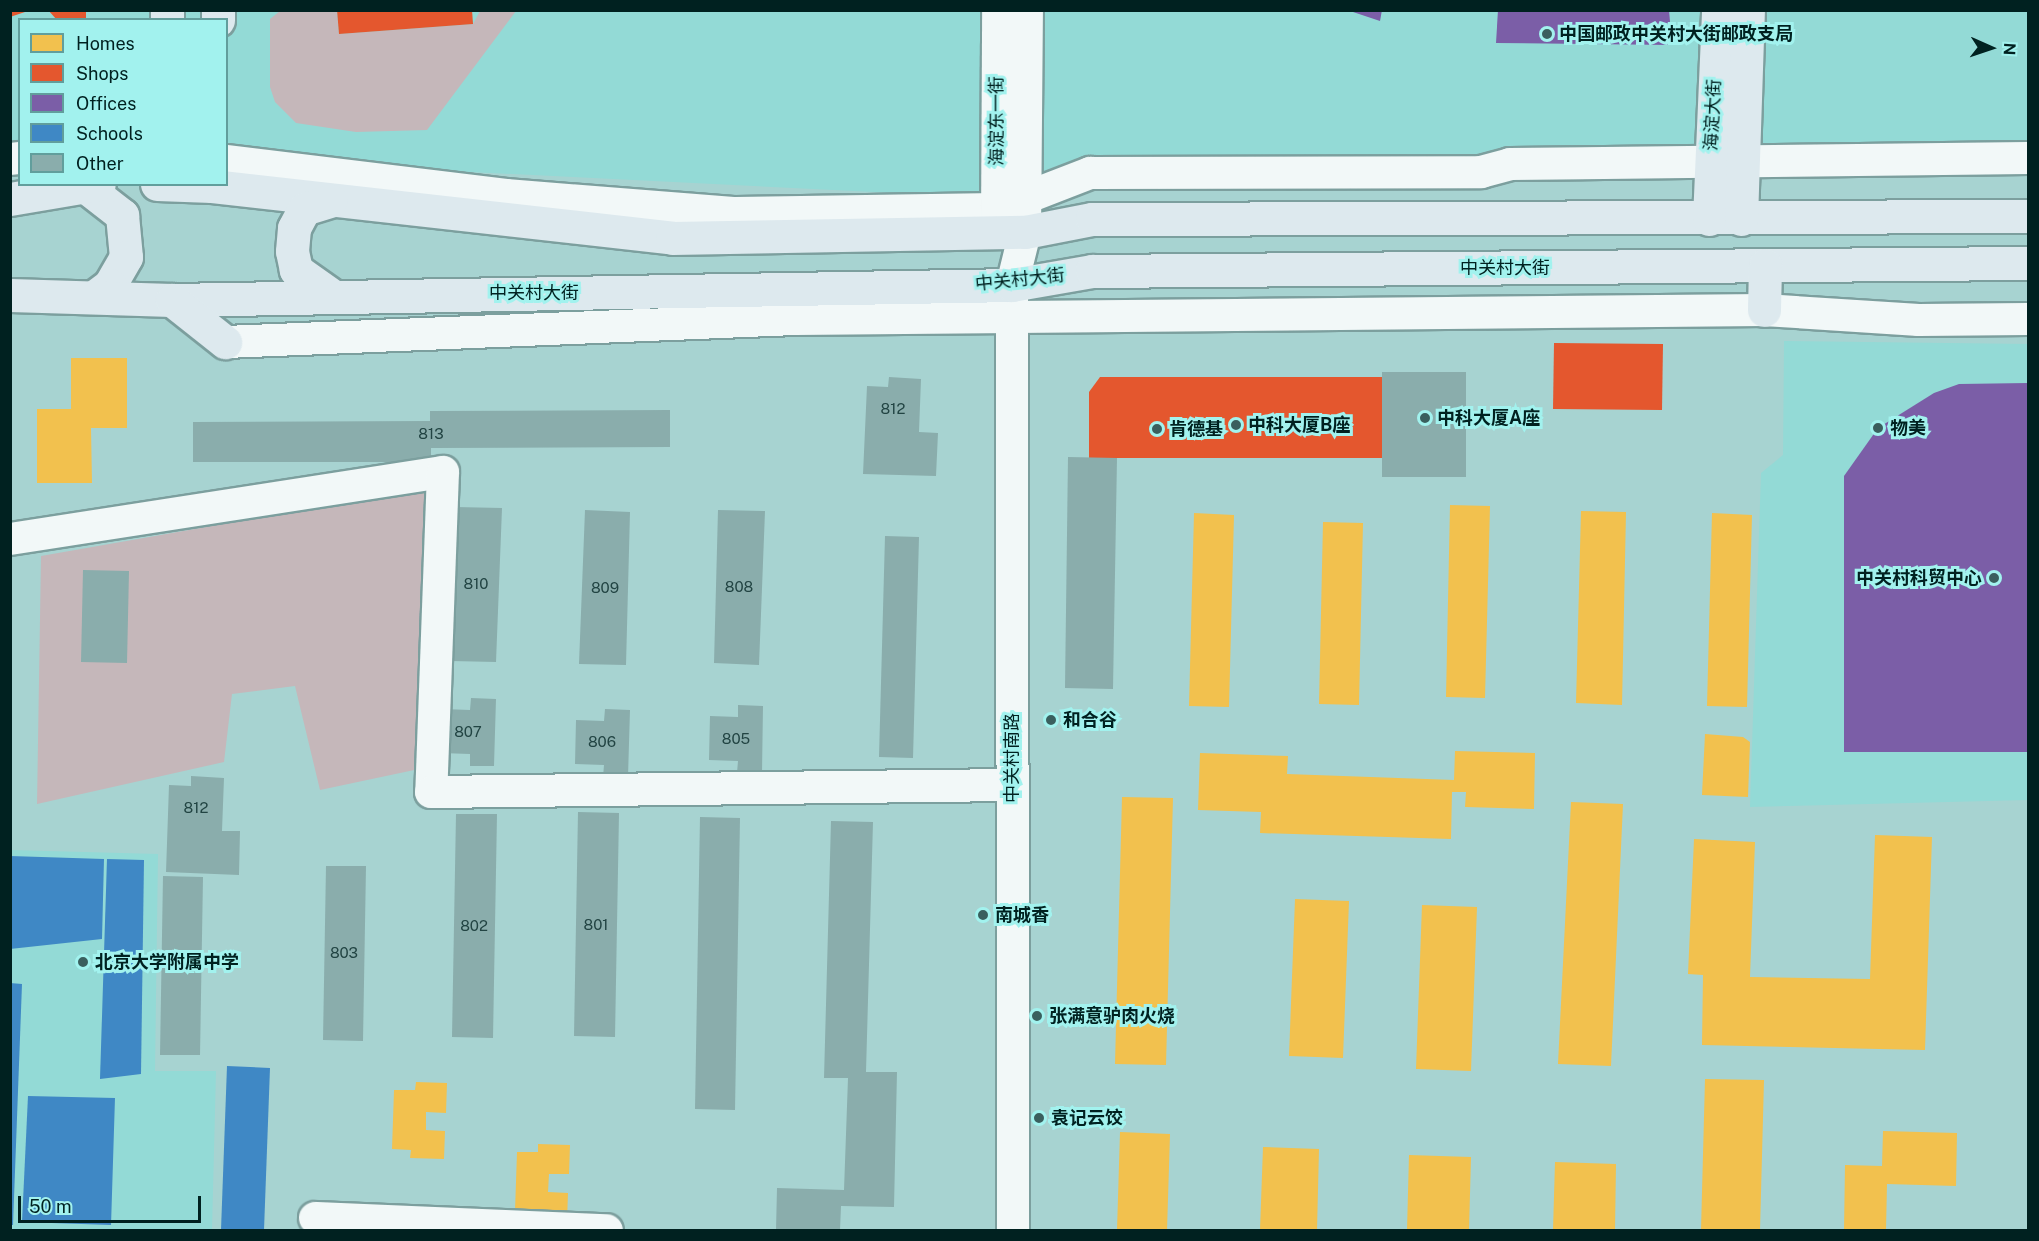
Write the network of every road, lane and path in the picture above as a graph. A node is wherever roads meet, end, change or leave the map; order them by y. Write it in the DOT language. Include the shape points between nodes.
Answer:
graph roads {
  1 [pos="998,10"];
  2 [pos="1027,10"];
  3 [pos="1718,10"];
  4 [pos="1748,10"];
  5 [pos="2028,158"];
  6 [pos="1727,161"];
  7 [pos="228,178"];
  8 [pos="228,179"];
  9 [pos="93,186"];
  10 [pos="10,199"];
  11 [pos="331,201"];
  12 [pos="2028,216"];
  13 [pos="1011,218"];
  14 [pos="1725,219"];
  15 [pos="2028,262"];
  16 [pos="1765,266"];
  17 [pos="1011,285"];
  18 [pos="330,294"];
  19 [pos="10,295"];
  20 [pos="94,297"];
  21 [pos="172,300"];
  22 [pos="1764,310"];
  23 [pos="1012,318"];
  24 [pos="2028,319"];
  25 [pos="225,342"];
  26 [pos="10,539"];
  27 [pos="1012,785"];
  28 [pos="315,1218"];
  29 [pos="607,1230"];
  30 [pos="1013,1230"];
  1 -- 13 [label="street, 海淀东一街"];
  2 -- 13 [label="street, 海淀东一街"];
  3 -- 6 [label="main road, 海淀大街"];
  4 -- 6 [label="main road, 海淀大街"];
  5 -- 6 [label="street"];
  6 -- 13 [label="street" via="1510,164 1481,172 1090,173"];
  6 -- 14 [label="main road, 海淀大街"];
  7 -- 13 [label="street" via="736,213"];
  8 -- 11 [label="main road"];
  9 -- 10 [label="main road"];
  9 -- 20 [label="main road" via="122,215 126,257 110,285"];
  11 -- 13 [label="main road" via="672,238"];
  11 -- 18 [label="main road" via="304,209 294,228 292,251 296,270"];
  12 -- 14 [label="main road"];
  13 -- 14 [label="main road"];
  13 -- 17 [label="street, 中关村南路"];
  15 -- 16 [label="main road, 中关村大街"];
  16 -- 17 [label="main road, 中关村大街" via="1092,271"];
  16 -- 22 [label="main road"];
  17 -- 18 [label="main road, 中关村大街"];
  17 -- 23 [label="street, 中关村南路"];
  18 -- 21 [label="main road, 中关村大街"];
  19 -- 20 [label="main road, 中关村大街"];
  20 -- 21 [label="main road, 中关村大街"];
  21 -- 25 [label="main road"];
  22 -- 23 [label="street, 中关村大街"];
  22 -- 24 [label="street, 中关村大街" via="1919,320"];
  23 -- 25 [label="street, 中关村大街" via="795,319"];
  23 -- 27 [label="street, 中关村南路"];
  26 -- 27 [label="street" via="443,472 431,792"];
  27 -- 30 [label="street, 中关村南路"];
  28 -- 29 [label="street"];
}
